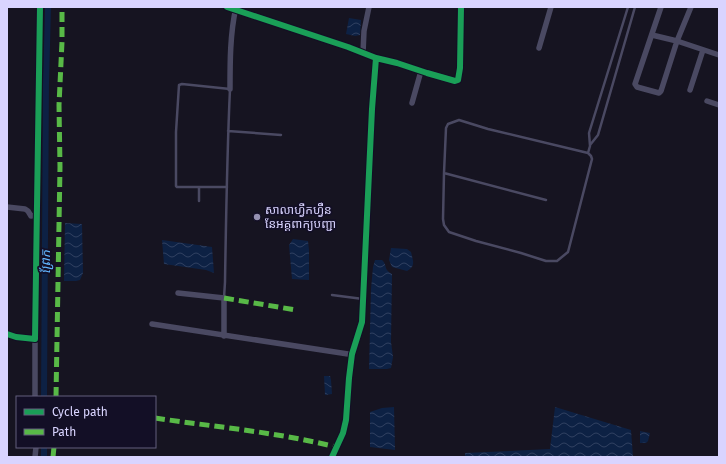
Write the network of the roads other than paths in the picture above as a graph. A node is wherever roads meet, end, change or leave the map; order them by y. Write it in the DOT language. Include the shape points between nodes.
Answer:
graph roads {
  1 [pos="40,7"];
  2 [pos="227,7"];
  3 [pos="369,7"];
  4 [pos="461,7"];
  5 [pos="551,7"];
  6 [pos="628,7"];
  7 [pos="635,7"];
  8 [pos="661,7"];
  9 [pos="690,7"];
  10 [pos="236,8"];
  11 [pos="652,35"];
  12 [pos="677,42"];
  13 [pos="539,48"];
  14 [pos="702,50"];
  15 [pos="362,53"];
  16 [pos="719,55"];
  17 [pos="376,58"];
  18 [pos="421,71"];
  19 [pos="230,89"];
  20 [pos="690,90"];
  21 [pos="707,100"];
  22 [pos="412,103"];
  23 [pos="719,105"];
  24 [pos="228,131"];
  25 [pos="281,135"];
  26 [pos="590,146"];
  27 [pos="588,153"];
  28 [pos="444,173"];
  29 [pos="199,187"];
  30 [pos="227,187"];
  31 [pos="546,200"];
  32 [pos="199,201"];
  33 [pos="7,207"];
  34 [pos="37,215"];
  35 [pos="178,293"];
  36 [pos="332,295"];
  37 [pos="224,298"];
  38 [pos="363,299"];
  39 [pos="152,324"];
  40 [pos="7,334"];
  41 [pos="224,336"];
  42 [pos="35,339"];
  43 [pos="352,354"];
  44 [pos="35,396"];
  45 [pos="332,457"];
  1 -- 34 [label="street"];
  2 -- 10 [label="street"];
  3 -- 15 [label="street"];
  4 -- 18 [label="street" via="458,80 455,82"];
  5 -- 13 [label="street"];
  6 -- 26 [label="lane" via="589,133"];
  7 -- 26 [label="lane" via="598,135"];
  8 -- 11 [label="street"];
  9 -- 12 [label="street"];
  10 -- 15 [label="street"];
  10 -- 19 [label="street" via="231,38"];
  11 -- 12 [label="street"];
  11 -- 12 [label="street" via="636,87 659,93 662,91"];
  12 -- 14 [label="street"];
  14 -- 16 [label="street"];
  14 -- 20 [label="street"];
  15 -- 17 [label="street"];
  17 -- 18 [label="street"];
  17 -- 38 [label="street"];
  18 -- 22 [label="street"];
  19 -- 24 [label="lane"];
  19 -- 29 [label="lane" via="182,84 178,87 176,184 178,187"];
  21 -- 23 [label="street"];
  24 -- 25 [label="lane"];
  24 -- 30 [label="lane"];
  26 -- 27 [label="lane"];
  27 -- 28 [label="lane" via="459,120 448,124 446,128"];
  27 -- 28 [label="lane" via="592,159 568,252 558,261 546,261 449,232 443,219"];
  28 -- 31 [label="lane"];
  29 -- 30 [label="lane"];
  29 -- 32 [label="lane"];
  30 -- 37 [label="lane"];
  33 -- 34 [label="street" via="25,209 31,216"];
  34 -- 42 [label="street"];
  35 -- 37 [label="street"];
  36 -- 38 [label="lane"];
  37 -- 41 [label="street"];
  38 -- 43 [label="street" via="362,322"];
  39 -- 41 [label="street"];
  40 -- 42 [label="street"];
  41 -- 43 [label="street"];
  42 -- 44 [label="street"];
  43 -- 45 [label="street" via="346,420"];
}
